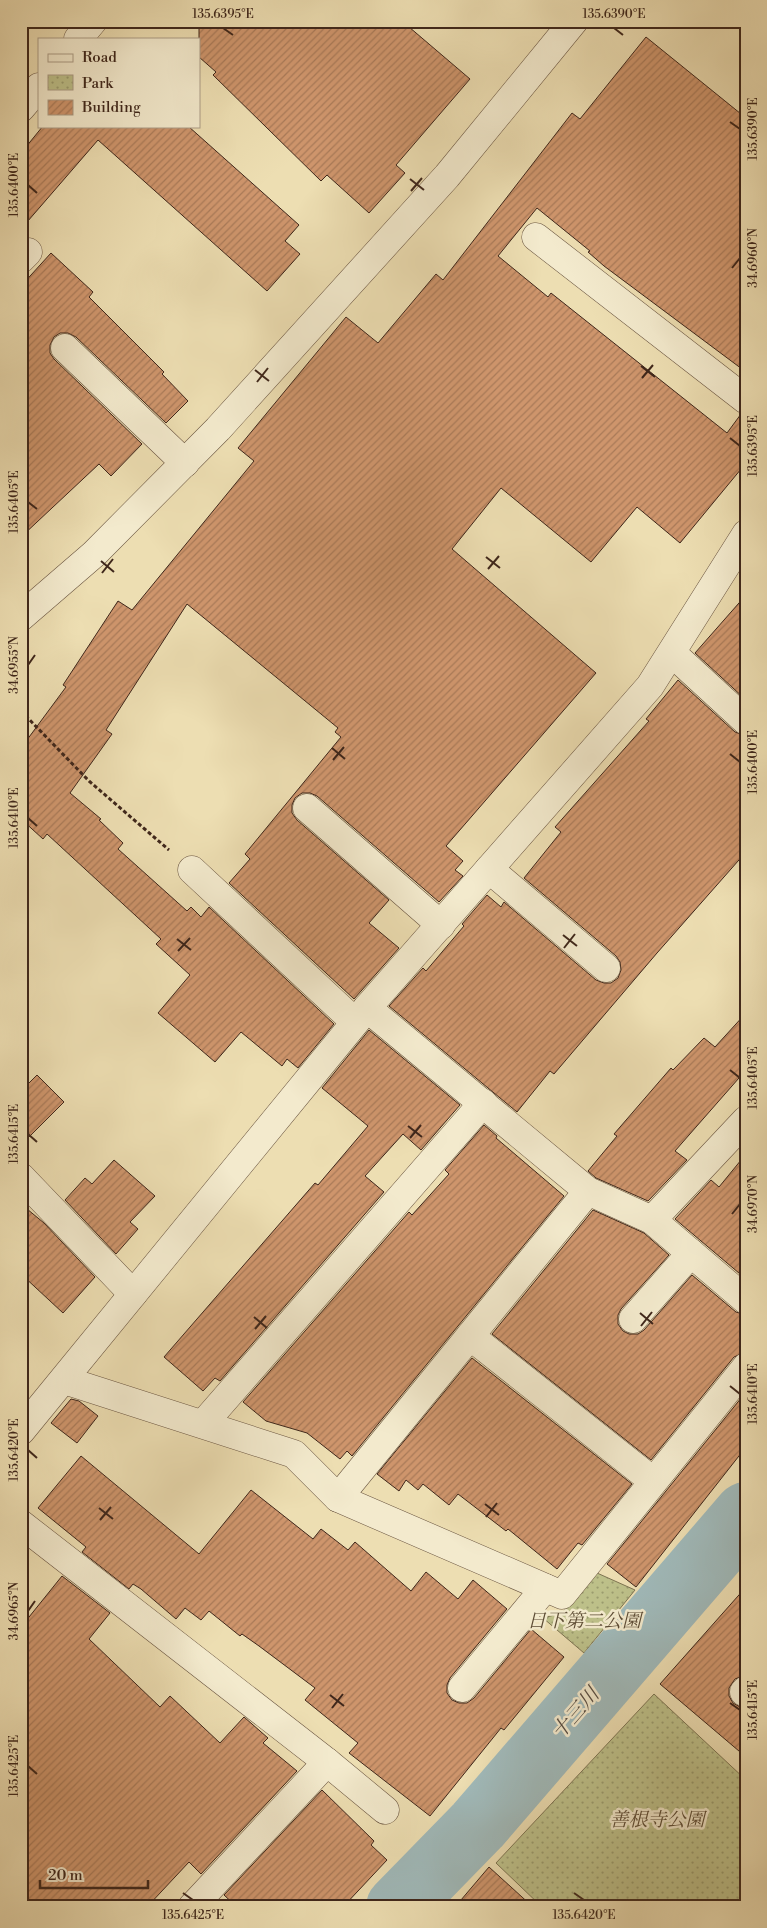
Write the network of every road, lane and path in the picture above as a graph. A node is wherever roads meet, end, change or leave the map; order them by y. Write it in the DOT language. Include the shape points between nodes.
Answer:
graph roads {
  1 [pos="93,21"];
  2 [pos="574,21"];
  3 [pos="79,38"];
  4 [pos="536,237"];
  5 [pos="66,348"];
  6 [pos="746,400"];
  7 [pos="185,463"];
  8 [pos="742,548"];
  9 [pos="21,617"];
  10 [pos="672,652"];
  11 [pos="21,712"];
  12 [pos="746,721"];
  13 [pos="307,808"];
  14 [pos="489,869"];
  15 [pos="192,870"];
  16 [pos="440,924"];
  17 [pos="606,968"];
  18 [pos="361,1015"];
  19 [pos="483,1103"];
  20 [pos="746,1120"];
  21 [pos="21,1177"];
  22 [pos="588,1191"];
  23 [pos="652,1220"];
  24 [pos="691,1253"];
  25 [pos="134,1294"];
  26 [pos="746,1300"];
  27 [pos="633,1319"];
  28 [pos="470,1336"];
  29 [pos="746,1368"];
  30 [pos="64,1380"];
  31 [pos="203,1424"];
  32 [pos="21,1431"];
  33 [pos="654,1482"];
  34 [pos="338,1498"];
  35 [pos="21,1524"];
  36 [pos="545,1588"];
  37 [pos="462,1688"];
  38 [pos="327,1762"];
  39 [pos="385,1810"];
  40 [pos="200,1904"];
  1 -- 3 [label="street"];
  2 -- 7 [label="street" via="447,176"];
  4 -- 6 [label="street"];
  5 -- 7 [label="street"];
  7 -- 9 [label="street" via="94,554"];
  8 -- 10 [label="street"];
  10 -- 12 [label="street"];
  10 -- 14 [label="street" via="650,686"];
  11 -- 15 [label="path" via="90,781"];
  13 -- 16 [label="street"];
  14 -- 16 [label="street"];
  14 -- 17 [label="street"];
  15 -- 18 [label="street"];
  16 -- 18 [label="street"];
  18 -- 19 [label="street"];
  18 -- 25 [label="street"];
  19 -- 22 [label="street"];
  19 -- 31 [label="street"];
  20 -- 23 [label="street"];
  21 -- 25 [label="street"];
  22 -- 23 [label="street"];
  22 -- 28 [label="street"];
  23 -- 24 [label="street"];
  24 -- 26 [label="street"];
  24 -- 27 [label="street"];
  25 -- 30 [label="street"];
  28 -- 33 [label="street"];
  28 -- 34 [label="street"];
  29 -- 33 [label="street"];
  30 -- 31 [label="street"];
  30 -- 32 [label="street"];
  31 -- 34 [label="street" via="294,1454"];
  33 -- 36 [label="street" via="562,1595"];
  34 -- 36 [label="street"];
  35 -- 38 [label="street"];
  36 -- 37 [label="street"];
  38 -- 39 [label="street"];
  38 -- 40 [label="street"];
}
